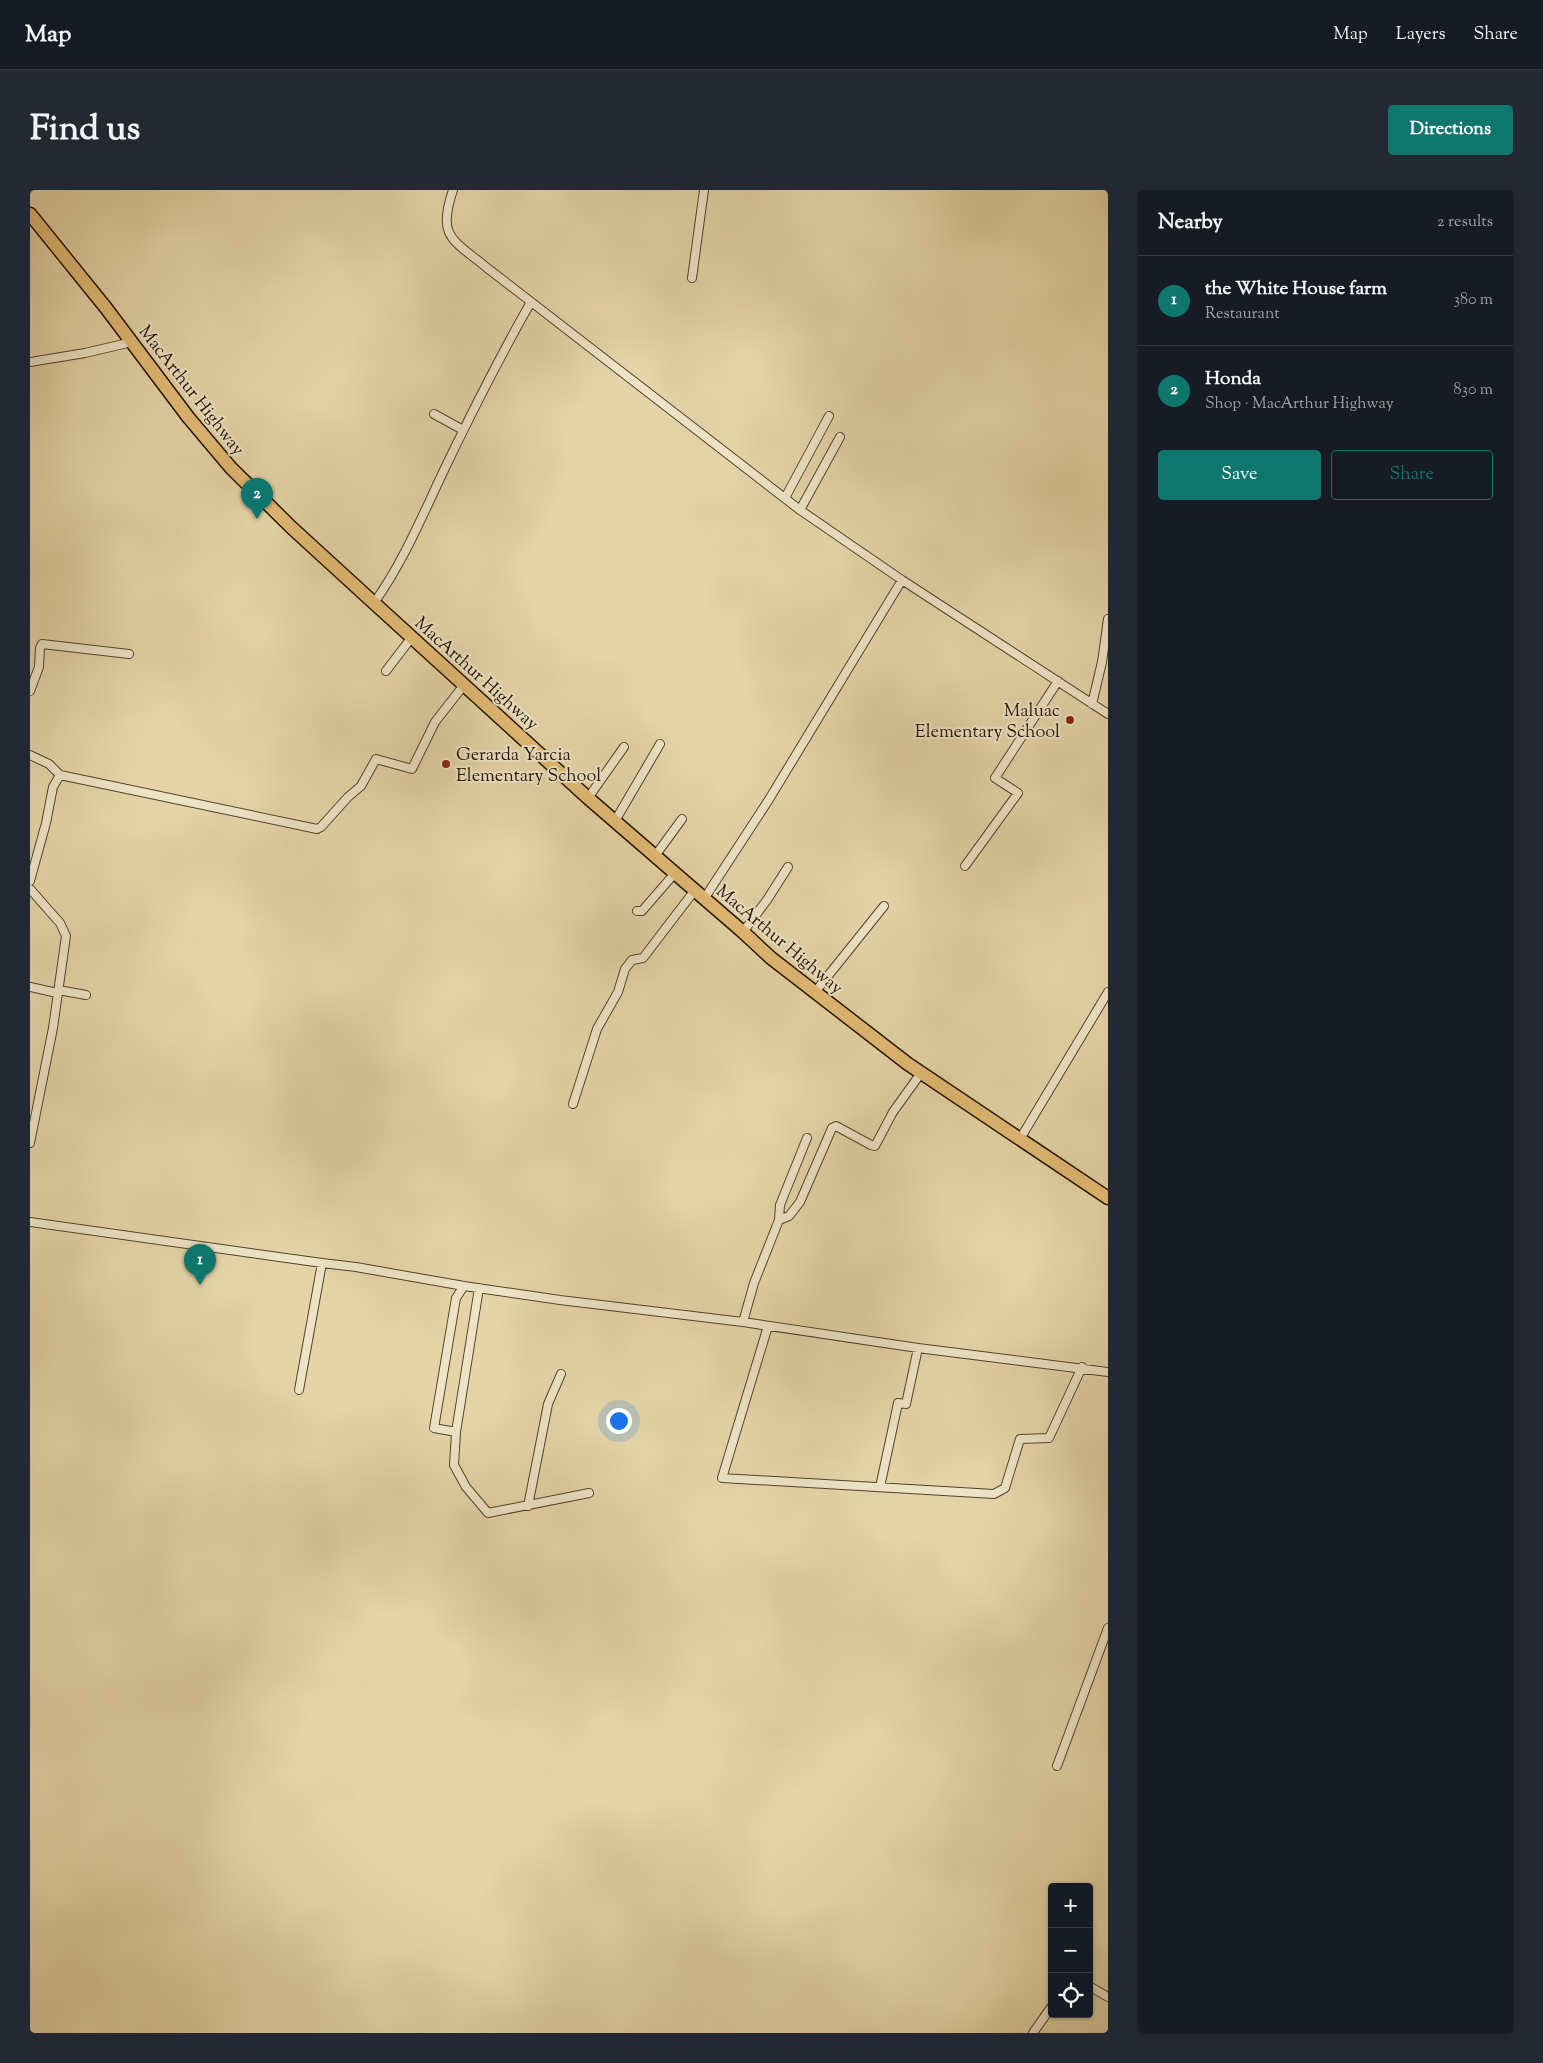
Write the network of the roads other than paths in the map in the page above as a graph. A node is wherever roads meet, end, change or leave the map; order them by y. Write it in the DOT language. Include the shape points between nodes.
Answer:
graph roads {
  1 [pos="453,190"];
  2 [pos="704,190"];
  3 [pos="30,214"];
  4 [pos="692,278"];
  5 [pos="531,302"];
  6 [pos="132,342"];
  7 [pos="30,362"];
  8 [pos="434,414"];
  9 [pos="829,416"];
  10 [pos="463,430"];
  11 [pos="840,437"];
  12 [pos="785,498"];
  13 [pos="800,510"];
  14 [pos="902,580"];
  15 [pos="374,603"];
  16 [pos="1108,619"];
  17 [pos="412,637"];
  18 [pos="129,654"];
  19 [pos="386,672"];
  20 [pos="1058,681"];
  21 [pos="464,685"];
  22 [pos="30,691"];
  23 [pos="1092,704"];
  24 [pos="1108,714"];
  25 [pos="660,744"];
  26 [pos="624,747"];
  27 [pos="30,755"];
  28 [pos="60,775"];
  29 [pos="588,798"];
  30 [pos="682,819"];
  31 [pos="615,821"];
  32 [pos="655,856"];
  33 [pos="965,866"];
  34 [pos="788,867"];
  35 [pos="675,873"];
  36 [pos="30,881"];
  37 [pos="30,889"];
  38 [pos="694,890"];
  39 [pos="704,899"];
  40 [pos="884,906"];
  41 [pos="636,911"];
  42 [pos="744,932"];
  43 [pos="30,987"];
  44 [pos="57,991"];
  45 [pos="815,992"];
  46 [pos="1108,992"];
  47 [pos="86,995"];
  48 [pos="921,1073"];
  49 [pos="573,1104"];
  50 [pos="807,1138"];
  51 [pos="1020,1139"];
  52 [pos="30,1144"];
  53 [pos="1108,1198"];
  54 [pos="779,1220"];
  55 [pos="30,1222"];
  56 [pos="322,1263"];
  57 [pos="464,1286"];
  58 [pos="479,1288"];
  59 [pos="743,1322"];
  60 [pos="768,1326"];
  61 [pos="918,1348"];
  62 [pos="1082,1368"];
  63 [pos="1108,1372"];
  64 [pos="561,1374"];
  65 [pos="299,1390"];
  66 [pos="456,1432"];
  67 [pos="880,1487"];
  68 [pos="589,1493"];
  69 [pos="528,1506"];
  70 [pos="1108,1628"];
  71 [pos="1057,1766"];
  72 [pos="1093,1988"];
  73 [pos="1108,1997"];
  74 [pos="1048,2012"];
  75 [pos="1033,2033"];
  1 -- 5 [label="street" via="446,217 450,237"];
  2 -- 4 [label="street"];
  3 -- 6 [label="highway, MacArthur Highway"];
  5 -- 10 [label="street"];
  5 -- 12 [label="street"];
  6 -- 7 [label="street" via="85,354"];
  6 -- 15 [label="highway, MacArthur Highway" via="231,468"];
  8 -- 10 [label="street"];
  9 -- 12 [label="street"];
  10 -- 15 [label="street" via="407,550"];
  11 -- 13 [label="street"];
  12 -- 13 [label="street"];
  13 -- 14 [label="street"];
  14 -- 20 [label="street"];
  14 -- 39 [label="street" via="768,801"];
  15 -- 17 [label="highway, MacArthur Highway"];
  16 -- 23 [label="street"];
  17 -- 19 [label="street"];
  17 -- 21 [label="highway, MacArthur Highway"];
  18 -- 22 [label="street" via="42,644 39,667"];
  20 -- 23 [label="street"];
  20 -- 33 [label="street" via="995,778 1018,793"];
  21 -- 28 [label="street" via="435,722 412,769 376,759 361,786 317,829"];
  21 -- 29 [label="highway, MacArthur Highway"];
  23 -- 24 [label="street"];
  25 -- 31 [label="street"];
  26 -- 29 [label="street"];
  27 -- 28 [label="street" via="49,764"];
  28 -- 36 [label="street" via="53,787"];
  29 -- 31 [label="highway, MacArthur Highway"];
  30 -- 32 [label="street"];
  31 -- 32 [label="highway, MacArthur Highway"];
  32 -- 35 [label="highway, MacArthur Highway"];
  34 -- 42 [label="street"];
  35 -- 38 [label="highway, MacArthur Highway"];
  35 -- 41 [label="street" via="642,911"];
  37 -- 44 [label="street" via="65,931"];
  38 -- 39 [label="highway, MacArthur Highway"];
  38 -- 49 [label="street" via="643,958 628,963 618,992 597,1029"];
  39 -- 42 [label="highway, MacArthur Highway"];
  40 -- 45 [label="street"];
  42 -- 45 [label="highway, MacArthur Highway"];
  43 -- 44 [label="street"];
  44 -- 47 [label="street"];
  44 -- 52 [label="street"];
  45 -- 48 [label="highway, MacArthur Highway"];
  46 -- 51 [label="street"];
  48 -- 51 [label="highway, MacArthur Highway"];
  48 -- 54 [label="street" via="875,1146 836,1126 832,1128 800,1202 789,1216"];
  50 -- 54 [label="street" via="780,1205"];
  51 -- 53 [label="highway, MacArthur Highway"];
  54 -- 59 [label="street" via="754,1283"];
  55 -- 56 [label="street"];
  56 -- 57 [label="street"];
  56 -- 65 [label="street"];
  57 -- 58 [label="street"];
  57 -- 66 [label="street" via="456,1298 434,1428"];
  58 -- 59 [label="street"];
  58 -- 66 [label="street"];
  59 -- 60 [label="street"];
  60 -- 61 [label="street"];
  60 -- 67 [label="street" via="722,1478"];
  61 -- 62 [label="street"];
  61 -- 67 [label="street" via="906,1404 898,1403"];
  62 -- 63 [label="street"];
  62 -- 67 [label="street" via="1049,1438 1020,1439 1005,1488 994,1494"];
  64 -- 69 [label="street" via="548,1404"];
  66 -- 69 [label="street" via="454,1466 466,1487 488,1513"];
  68 -- 69 [label="street"];
  70 -- 71 [label="street"];
  72 -- 73 [label="street"];
  74 -- 75 [label="street"];
}
